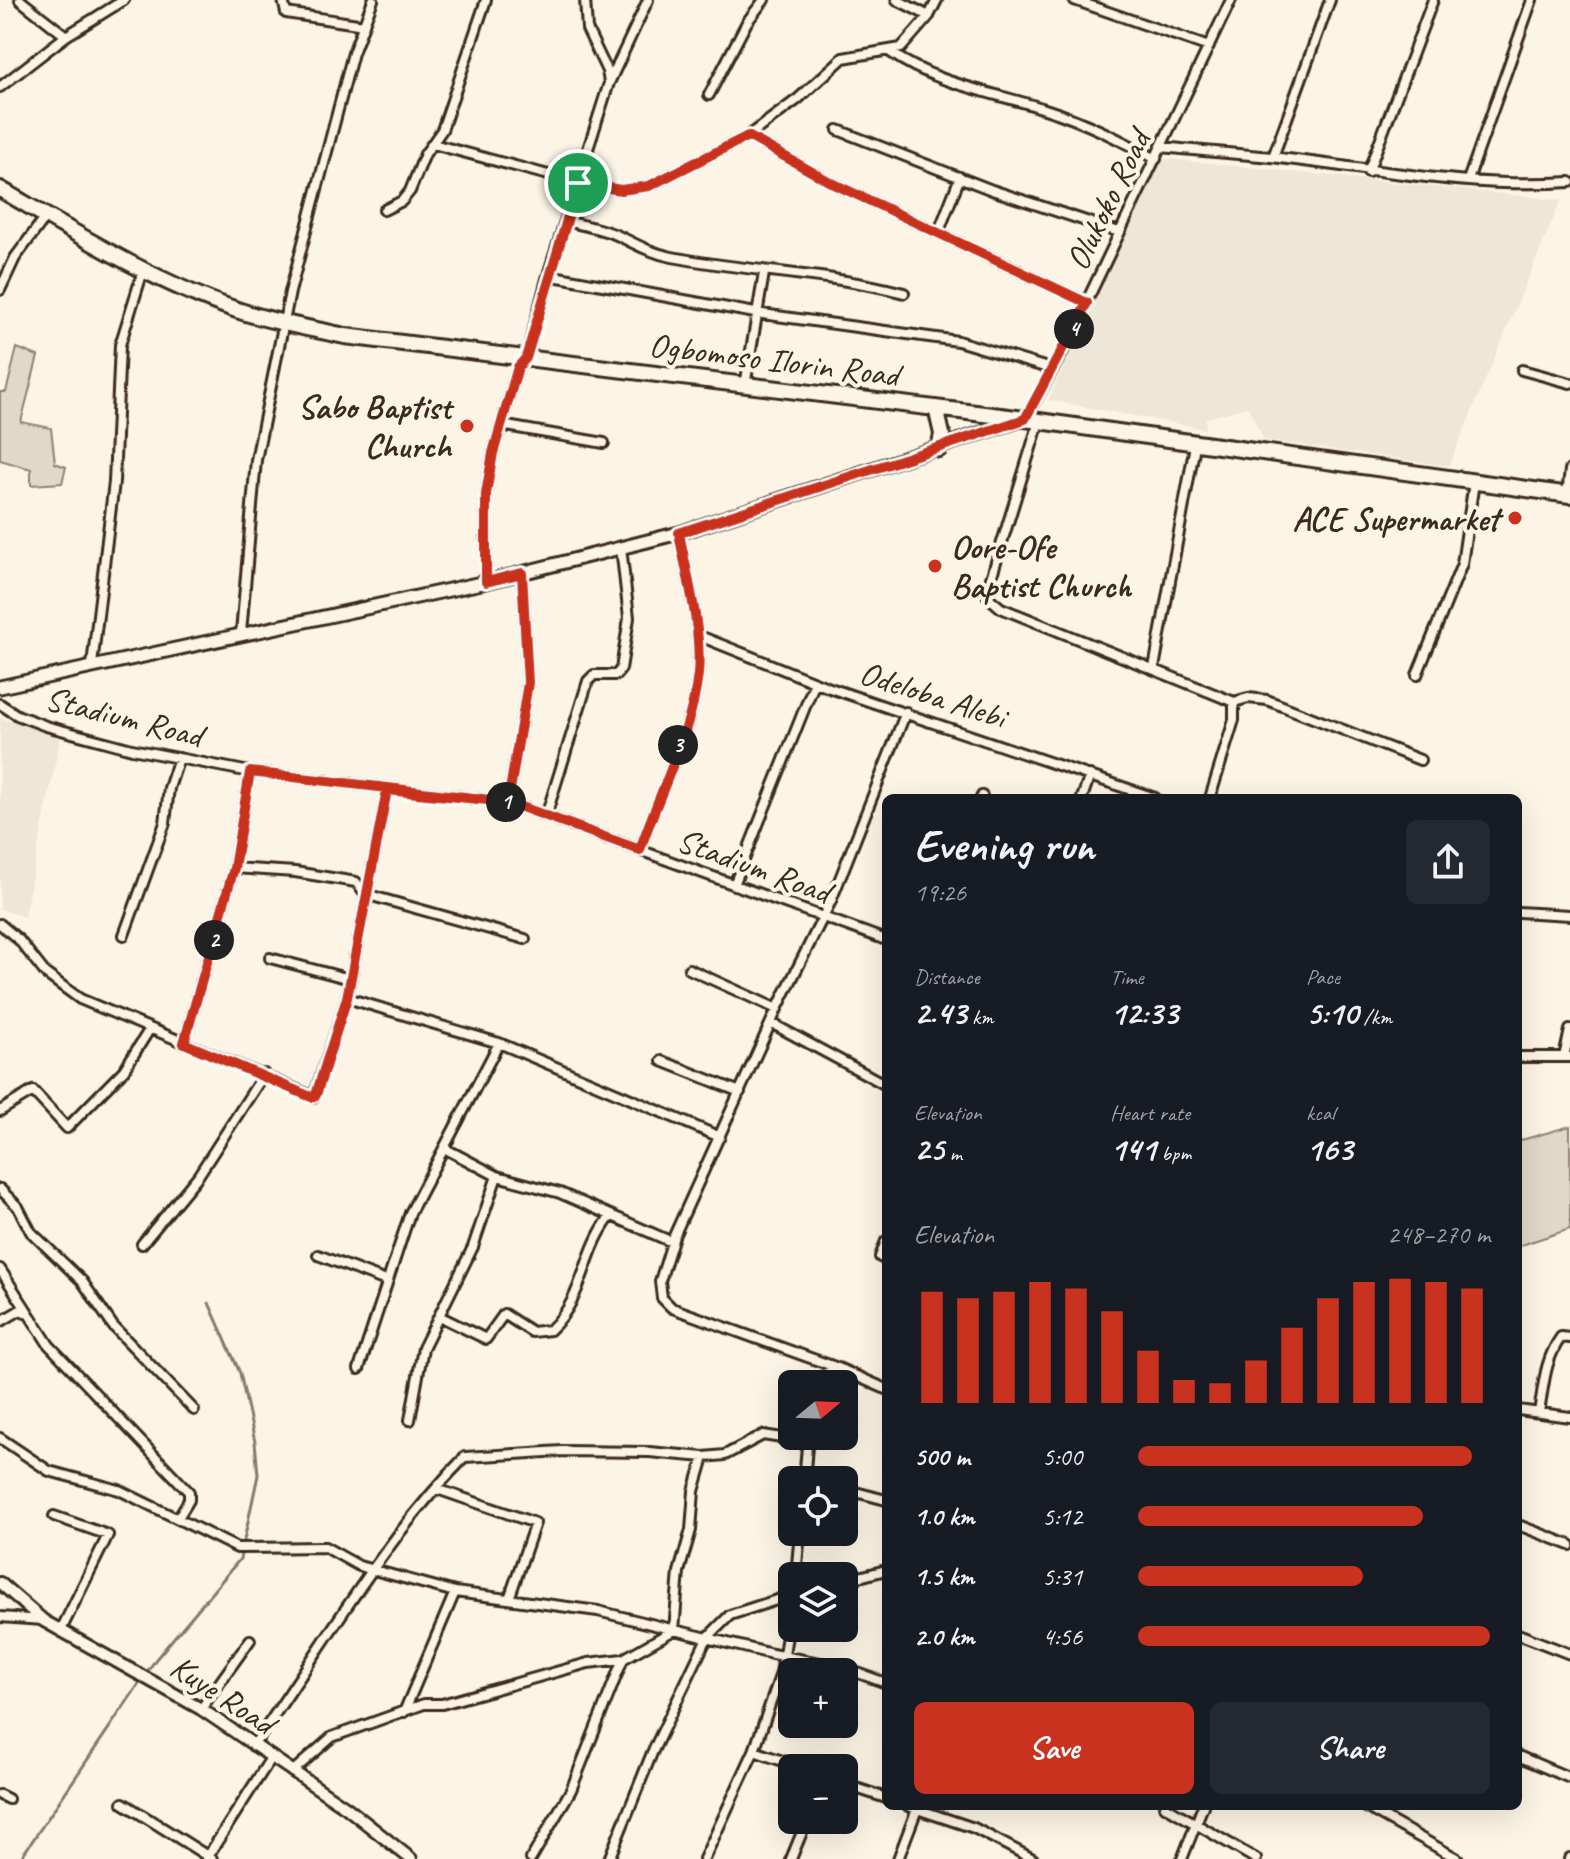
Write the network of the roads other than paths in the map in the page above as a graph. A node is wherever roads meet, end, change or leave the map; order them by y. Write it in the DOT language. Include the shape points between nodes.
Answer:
graph roads {
  1 [pos="20,0"];
  2 [pos="124,0"];
  3 [pos="283,0"];
  4 [pos="373,0"];
  5 [pos="486,0"];
  6 [pos="585,0"];
  7 [pos="648,0"];
  8 [pos="764,0"];
  9 [pos="897,0"];
  10 [pos="937,0"];
  11 [pos="1074,0"];
  12 [pos="1231,0"];
  13 [pos="1330,0"];
  14 [pos="1433,0"];
  15 [pos="1532,0"];
  16 [pos="114,3"];
  17 [pos="1096,4"];
  18 [pos="929,16"];
  19 [pos="364,25"];
  20 [pos="66,36"];
  21 [pos="1209,47"];
  22 [pos="890,52"];
  23 [pos="609,83"];
  24 [pos="0,87"];
  25 [pos="709,95"];
  26 [pos="838,130"];
  27 [pos="748,136"];
  28 [pos="433,144"];
  29 [pos="1161,147"];
  30 [pos="1273,157"];
  31 [pos="1156,159"];
  32 [pos="1368,172"];
  33 [pos="960,177"];
  34 [pos="1468,180"];
  35 [pos="1570,182"];
  36 [pos="578,183"];
  37 [pos="0,189"];
  38 [pos="384,210"];
  39 [pos="46,216"];
  40 [pos="567,221"];
  41 [pos="939,231"];
  42 [pos="1119,232"];
  43 [pos="143,271"];
  44 [pos="764,273"];
  45 [pos="548,275"];
  46 [pos="0,290"];
  47 [pos="904,293"];
  48 [pos="1087,303"];
  49 [pos="755,313"];
  50 [pos="286,323"];
  51 [pos="526,358"];
  52 [pos="1051,369"];
  53 [pos="1522,370"];
  54 [pos="1570,383"];
  55 [pos="744,387"];
  56 [pos="936,408"];
  57 [pos="1032,421"];
  58 [pos="501,425"];
  59 [pos="604,443"];
  60 [pos="1195,445"];
  61 [pos="939,449"];
  62 [pos="1570,470"];
  63 [pos="1474,482"];
  64 [pos="1569,494"];
  65 [pos="679,533"];
  66 [pos="621,547"];
  67 [pos="522,573"];
  68 [pos="486,582"];
  69 [pos="241,633"];
  70 [pos="697,635"];
  71 [pos="92,665"];
  72 [pos="1154,668"];
  73 [pos="1417,675"];
  74 [pos="815,682"];
  75 [pos="0,687"];
  76 [pos="1234,702"];
  77 [pos="0,704"];
  78 [pos="906,712"];
  79 [pos="179,758"];
  80 [pos="1420,760"];
  81 [pos="250,772"];
  82 [pos="1090,775"];
  83 [pos="387,790"];
  84 [pos="1083,794"];
  85 [pos="1144,794"];
  86 [pos="1211,794"];
  87 [pos="508,802"];
  88 [pos="546,816"];
  89 [pos="640,850"];
  90 [pos="234,868"];
  91 [pos="734,885"];
  92 [pos="365,894"];
  93 [pos="1522,912"];
  94 [pos="1570,915"];
  95 [pos="821,917"];
  96 [pos="0,924"];
  97 [pos="124,935"];
  98 [pos="525,939"];
  99 [pos="882,939"];
  100 [pos="270,958"];
  101 [pos="689,969"];
  102 [pos="350,979"];
  103 [pos="347,998"];
  104 [pos="777,1009"];
  105 [pos="771,1023"];
  106 [pos="149,1030"];
  107 [pos="1570,1030"];
  108 [pos="184,1043"];
  109 [pos="499,1043"];
  110 [pos="1522,1057"];
  111 [pos="1567,1057"];
  112 [pos="662,1061"];
  113 [pos="264,1074"];
  114 [pos="882,1083"];
  115 [pos="740,1092"];
  116 [pos="0,1111"];
  117 [pos="720,1137"];
  118 [pos="444,1148"];
  119 [pos="497,1176"];
  120 [pos="0,1189"];
  121 [pos="610,1217"];
  122 [pos="672,1242"];
  123 [pos="142,1244"];
  124 [pos="318,1255"];
  125 [pos="0,1269"];
  126 [pos="386,1281"];
  127 [pos="439,1316"];
  128 [pos="0,1322"];
  129 [pos="36,1325"];
  130 [pos="1570,1338"];
  131 [pos="838,1368"];
  132 [pos="359,1369"];
  133 [pos="833,1370"];
  134 [pos="882,1387"];
  135 [pos="194,1410"];
  136 [pos="1522,1410"];
  137 [pos="1539,1412"];
  138 [pos="1570,1417"];
  139 [pos="410,1420"];
  140 [pos="778,1436"];
  141 [pos="0,1438"];
  142 [pos="704,1457"];
  143 [pos="437,1489"];
  144 [pos="858,1493"];
  145 [pos="882,1499"];
  146 [pos="54,1516"];
  147 [pos="178,1518"];
  148 [pos="1522,1527"];
  149 [pos="1570,1545"];
  150 [pos="374,1570"];
  151 [pos="882,1571"];
  152 [pos="874,1573"];
  153 [pos="882,1576"];
  154 [pos="858,1577"];
  155 [pos="0,1583"];
  156 [pos="455,1592"];
  157 [pos="509,1599"];
  158 [pos="778,1600"];
  159 [pos="0,1617"];
  160 [pos="44,1621"];
  161 [pos="61,1630"];
  162 [pos="674,1630"];
  163 [pos="1522,1636"];
  164 [pos="707,1638"];
  165 [pos="250,1640"];
  166 [pos="787,1642"];
  167 [pos="1570,1654"];
  168 [pos="785,1655"];
  169 [pos="623,1659"];
  170 [pos="882,1682"];
  171 [pos="201,1709"];
  172 [pos="404,1712"];
  173 [pos="253,1746"];
  174 [pos="754,1751"];
  175 [pos="271,1758"];
  176 [pos="1522,1758"];
  177 [pos="778,1759"];
  178 [pos="292,1772"];
  179 [pos="1570,1778"];
  180 [pos="858,1789"];
  181 [pos="882,1797"];
  182 [pos="123,1803"];
  183 [pos="911,1810"];
  184 [pos="918,1810"];
  185 [pos="1174,1810"];
  186 [pos="1201,1810"];
  187 [pos="1371,1810"];
  188 [pos="1195,1820"];
  189 [pos="801,1834"];
  190 [pos="1012,1855"];
  191 [pos="208,1858"];
  192 [pos="411,1859"];
  193 [pos="531,1859"];
  194 [pos="609,1859"];
  195 [pos="704,1859"];
  196 [pos="791,1859"];
  197 [pos="898,1859"];
  198 [pos="1033,1859"];
  199 [pos="1182,1859"];
  200 [pos="1256,1859"];
  201 [pos="1458,1859"];
  1 -- 20 [label="street"];
  2 -- 16 [label="street"];
  3 -- 19 [label="street" via="286,13"];
  4 -- 19 [label="street"];
  5 -- 28 [label="street"];
  6 -- 23 [label="street" via="587,29"];
  7 -- 23 [label="street"];
  8 -- 25 [label="street"];
  9 -- 18 [label="street"];
  10 -- 18 [label="street"];
  11 -- 17 [label="street"];
  12 -- 21 [label="street, Olukoko Road"];
  13 -- 30 [label="street"];
  14 -- 32 [label="street"];
  15 -- 34 [label="street"];
  16 -- 20 [label="street"];
  17 -- 21 [label="street"];
  18 -- 22 [label="street" via="901,48"];
  19 -- 50 [label="street" via="304,238"];
  20 -- 24 [label="street"];
  21 -- 29 [label="street, Olukoko Road"];
  22 -- 27 [label="street" via="835,62 798,99"];
  22 -- 31 [label="street" via="938,78 1087,124"];
  23 -- 36 [label="street"];
  26 -- 33 [label="street"];
  27 -- 36 [label="street" via="649,186 621,190"];
  27 -- 41 [label="street" via="832,183"];
  28 -- 36 [label="street"];
  28 -- 38 [label="street" via="410,191"];
  29 -- 30 [label="street"];
  29 -- 31 [label="street, Olukoko Road"];
  30 -- 32 [label="street"];
  31 -- 42 [label="street, Olukoko Road"];
  32 -- 34 [label="street"];
  33 -- 41 [label="street"];
  33 -- 42 [label="street"];
  34 -- 35 [label="street"];
  36 -- 40 [label="street"];
  37 -- 39 [label="highway, Ogbomoso Ilorin Road"];
  39 -- 43 [label="highway, Ogbomoso Ilorin Road"];
  39 -- 46 [label="street" via="15,258"];
  40 -- 44 [label="street" via="620,236 639,249"];
  40 -- 45 [label="street"];
  41 -- 48 [label="street"];
  42 -- 48 [label="street, Olukoko Road"];
  43 -- 50 [label="highway, Ogbomoso Ilorin Road" via="239,311"];
  43 -- 71 [label="street" via="120,345 114,482"];
  44 -- 47 [label="street" via="834,277"];
  44 -- 49 [label="street"];
  45 -- 49 [label="street"];
  45 -- 51 [label="street"];
  48 -- 52 [label="street, Olukoko Road"];
  49 -- 52 [label="street" via="958,341"];
  49 -- 55 [label="street"];
  50 -- 51 [label="highway, Ogbomoso Ilorin Road" via="345,336"];
  50 -- 69 [label="street" via="256,460"];
  51 -- 55 [label="highway, Ogbomoso Ilorin Road"];
  51 -- 58 [label="street" via="518,367"];
  52 -- 57 [label="street, Olukoko Road"];
  53 -- 54 [label="street"];
  55 -- 56 [label="highway, Ogbomoso Ilorin Road"];
  56 -- 57 [label="highway, Ogbomoso Ilorin Road"];
  56 -- 61 [label="highway" via="942,434"];
  57 -- 60 [label="highway, Ogbomoso Ilorin Road"];
  57 -- 61 [label="main road"];
  57 -- 72 [label="street, Olukoko Road" via="988,597 1001,608"];
  58 -- 59 [label="street"];
  58 -- 68 [label="street" via="484,513"];
  60 -- 63 [label="highway, Ogbomoso Ilorin Road"];
  60 -- 72 [label="street"];
  61 -- 65 [label="main road"];
  62 -- 64 [label="street"];
  63 -- 64 [label="highway, Ogbomoso Ilorin Road"];
  63 -- 73 [label="street" via="1462,564"];
  65 -- 66 [label="main road"];
  65 -- 70 [label="street"];
  66 -- 67 [label="main road"];
  66 -- 88 [label="street" via="629,618 621,669 588,681"];
  67 -- 68 [label="main road"];
  67 -- 87 [label="street" via="528,683"];
  68 -- 69 [label="main road"];
  69 -- 71 [label="main road"];
  70 -- 74 [label="street, Odeloba Alebi"];
  70 -- 89 [label="street" via="693,701"];
  71 -- 75 [label="main road"];
  72 -- 76 [label="street"];
  74 -- 78 [label="street, Odeloba Alebi"];
  74 -- 91 [label="street"];
  76 -- 80 [label="street" via="1267,700"];
  76 -- 86 [label="street" via="1234,720"];
  77 -- 79 [label="street, Stadium Road" via="30,722"];
  78 -- 82 [label="street, Odeloba Alebi"];
  78 -- 95 [label="street"];
  79 -- 81 [label="street, Stadium Road"];
  79 -- 97 [label="street" via="165,823"];
  81 -- 83 [label="street, Stadium Road"];
  81 -- 90 [label="street"];
  82 -- 84 [label="street"];
  82 -- 85 [label="street, Odeloba Alebi"];
  83 -- 87 [label="street, Stadium Road"];
  83 -- 92 [label="street"];
  87 -- 88 [label="street, Stadium Road"];
  88 -- 89 [label="street, Stadium Road"];
  89 -- 91 [label="street, Stadium Road"];
  90 -- 92 [label="street" via="356,882"];
  90 -- 108 [label="street"];
  91 -- 95 [label="street, Stadium Road"];
  92 -- 98 [label="street"];
  92 -- 102 [label="street"];
  93 -- 94 [label="street"];
  95 -- 99 [label="street, Stadium Road"];
  95 -- 104 [label="street"];
  96 -- 106 [label="street" via="59,986"];
  100 -- 102 [label="street"];
  101 -- 104 [label="street"];
  102 -- 103 [label="street"];
  103 -- 109 [label="street"];
  103 -- 113 [label="street" via="314,1097"];
  104 -- 105 [label="street"];
  105 -- 114 [label="street"];
  105 -- 115 [label="street"];
  106 -- 108 [label="street"];
  106 -- 116 [label="street" via="124,1070 67,1128 33,1091"];
  107 -- 111 [label="street"];
  108 -- 113 [label="street"];
  109 -- 117 [label="street"];
  109 -- 118 [label="street"];
  110 -- 111 [label="street"];
  112 -- 115 [label="street"];
  113 -- 123 [label="street" via="198,1176"];
  115 -- 117 [label="street"];
  117 -- 122 [label="street"];
  118 -- 119 [label="street"];
  118 -- 126 [label="street" via="410,1213"];
  119 -- 121 [label="street" via="560,1193"];
  119 -- 127 [label="street" via="473,1247"];
  120 -- 135 [label="street" via="18,1207 31,1232 82,1281 113,1326"];
  121 -- 122 [label="street"];
  121 -- 127 [label="street" via="595,1239 573,1302 550,1330 532,1332 504,1314 486,1339"];
  122 -- 131 [label="street" via="660,1281 662,1298 672,1308"];
  124 -- 126 [label="street"];
  125 -- 129 [label="street"];
  126 -- 132 [label="street"];
  127 -- 139 [label="street" via="420,1360"];
  128 -- 129 [label="street" via="22,1309"];
  129 -- 147 [label="street" via="189,1492"];
  130 -- 137 [label="street" via="1561,1337 1552,1349"];
  131 -- 133 [label="street"];
  131 -- 134 [label="street"];
  136 -- 137 [label="street"];
  137 -- 138 [label="street"];
  140 -- 142 [label="street" via="763,1435 725,1455"];
  141 -- 147 [label="street" via="49,1471 119,1490"];
  142 -- 143 [label="street" via="649,1452 472,1454"];
  142 -- 162 [label="street" via="676,1585"];
  143 -- 150 [label="street"];
  143 -- 157 [label="street" via="535,1523"];
  144 -- 145 [label="street"];
  146 -- 161 [label="street" via="108,1535"];
  147 -- 150 [label="street" via="237,1548 325,1547"];
  148 -- 149 [label="street"];
  150 -- 156 [label="street"];
  150 -- 173 [label="street"];
  151 -- 152 [label="street"];
  152 -- 153 [label="street"];
  152 -- 154 [label="street"];
  155 -- 160 [label="street, Kuye Road"];
  156 -- 157 [label="street"];
  156 -- 172 [label="street"];
  157 -- 162 [label="street" via="598,1611"];
  158 -- 164 [label="street" via="730,1615"];
  159 -- 160 [label="street"];
  160 -- 161 [label="street, Kuye Road"];
  161 -- 171 [label="street, Kuye Road"];
  162 -- 164 [label="street"];
  162 -- 169 [label="street"];
  163 -- 167 [label="street"];
  164 -- 168 [label="street"];
  164 -- 194 [label="street"];
  165 -- 171 [label="street"];
  166 -- 168 [label="street"];
  168 -- 170 [label="street"];
  168 -- 174 [label="street"];
  169 -- 172 [label="street" via="588,1663"];
  169 -- 193 [label="street" via="571,1790"];
  171 -- 173 [label="street, Kuye Road"];
  172 -- 178 [label="street" via="332,1737"];
  173 -- 175 [label="street, Kuye Road"];
  174 -- 177 [label="street"];
  174 -- 195 [label="street"];
  175 -- 178 [label="street, Kuye Road"];
  175 -- 191 [label="street"];
  176 -- 179 [label="street"];
  178 -- 192 [label="street, Kuye Road"];
  180 -- 181 [label="street"];
  182 -- 191 [label="street"];
  183 -- 197 [label="street"];
  184 -- 190 [label="street" via="974,1828"];
  185 -- 188 [label="street"];
  186 -- 188 [label="street"];
  187 -- 201 [label="street"];
  188 -- 199 [label="street"];
  188 -- 200 [label="street"];
  189 -- 196 [label="street"];
  190 -- 198 [label="street"];
}
